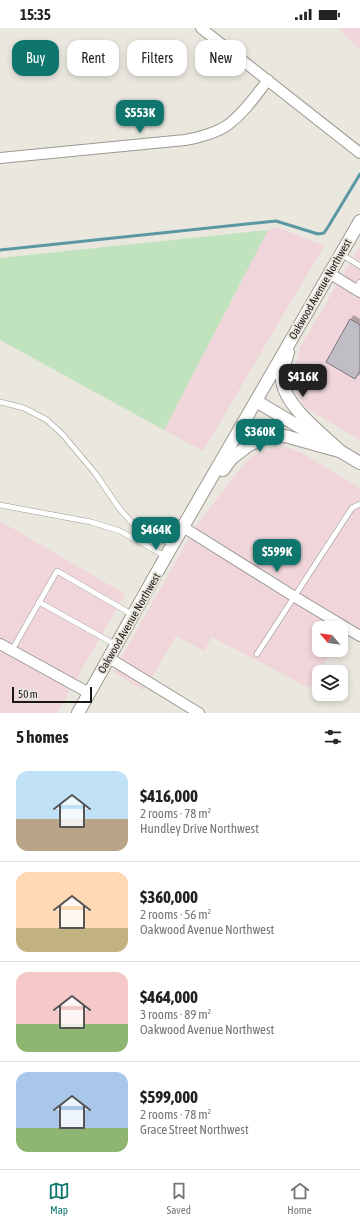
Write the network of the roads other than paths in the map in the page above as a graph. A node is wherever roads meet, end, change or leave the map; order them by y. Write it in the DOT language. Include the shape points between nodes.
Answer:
graph roads {
  1 [pos="201,28"];
  2 [pos="268,80"];
  3 [pos="360,153"];
  4 [pos="0,158"];
  5 [pos="359,223"];
  6 [pos="340,254"];
  7 [pos="359,263"];
  8 [pos="329,273"];
  9 [pos="359,288"];
  10 [pos="294,335"];
  11 [pos="256,401"];
  12 [pos="0,402"];
  13 [pos="339,451"];
  14 [pos="360,463"];
  15 [pos="197,503"];
  16 [pos="360,504"];
  17 [pos="0,505"];
  18 [pos="183,527"];
  19 [pos="173,544"];
  20 [pos="166,557"];
  21 [pos="295,597"];
  22 [pos="39,602"];
  23 [pos="133,615"];
  24 [pos="360,636"];
  25 [pos="0,644"];
  26 [pos="116,645"];
  27 [pos="12,650"];
  28 [pos="257,654"];
  29 [pos="109,658"];
  30 [pos="89,693"];
  31 [pos="78,713"];
  32 [pos="199,713"];
  1 -- 2 [label="street"];
  2 -- 3 [label="street"];
  2 -- 4 [label="street" via="228,126 200,137"];
  5 -- 6 [label="street, Oakwood Avenue Northwest"];
  6 -- 7 [label="lane"];
  6 -- 8 [label="street, Oakwood Avenue Northwest"];
  8 -- 9 [label="street"];
  8 -- 10 [label="street, Oakwood Avenue Northwest"];
  10 -- 11 [label="street, Oakwood Avenue Northwest"];
  10 -- 13 [label="street" via="282,380 286,393 296,408"];
  11 -- 13 [label="street"];
  11 -- 15 [label="street, Oakwood Avenue Northwest"];
  12 -- 19 [label="lane" via="24,408 47,420 95,473 134,526"];
  13 -- 14 [label="street"];
  13 -- 15 [label="street" via="285,436 267,437 249,445 232,458"];
  15 -- 18 [label="street, Oakwood Avenue Northwest"];
  16 -- 21 [label="lane" via="352,508"];
  17 -- 20 [label="lane" via="91,522 120,531"];
  18 -- 19 [label="street, Oakwood Avenue Northwest"];
  18 -- 21 [label="street"];
  19 -- 20 [label="street, Oakwood Avenue Northwest"];
  20 -- 23 [label="street, Oakwood Avenue Northwest"];
  21 -- 24 [label="street"];
  21 -- 28 [label="lane"];
  22 -- 23 [label="lane" via="57,571"];
  22 -- 26 [label="lane"];
  22 -- 27 [label="lane"];
  23 -- 26 [label="street, Oakwood Avenue Northwest"];
  25 -- 27 [label="street"];
  26 -- 29 [label="street, Oakwood Avenue Northwest"];
  27 -- 30 [label="street"];
  29 -- 30 [label="street, Oakwood Avenue Northwest"];
  29 -- 32 [label="street"];
  30 -- 31 [label="street, Oakwood Avenue Northwest"];
}
